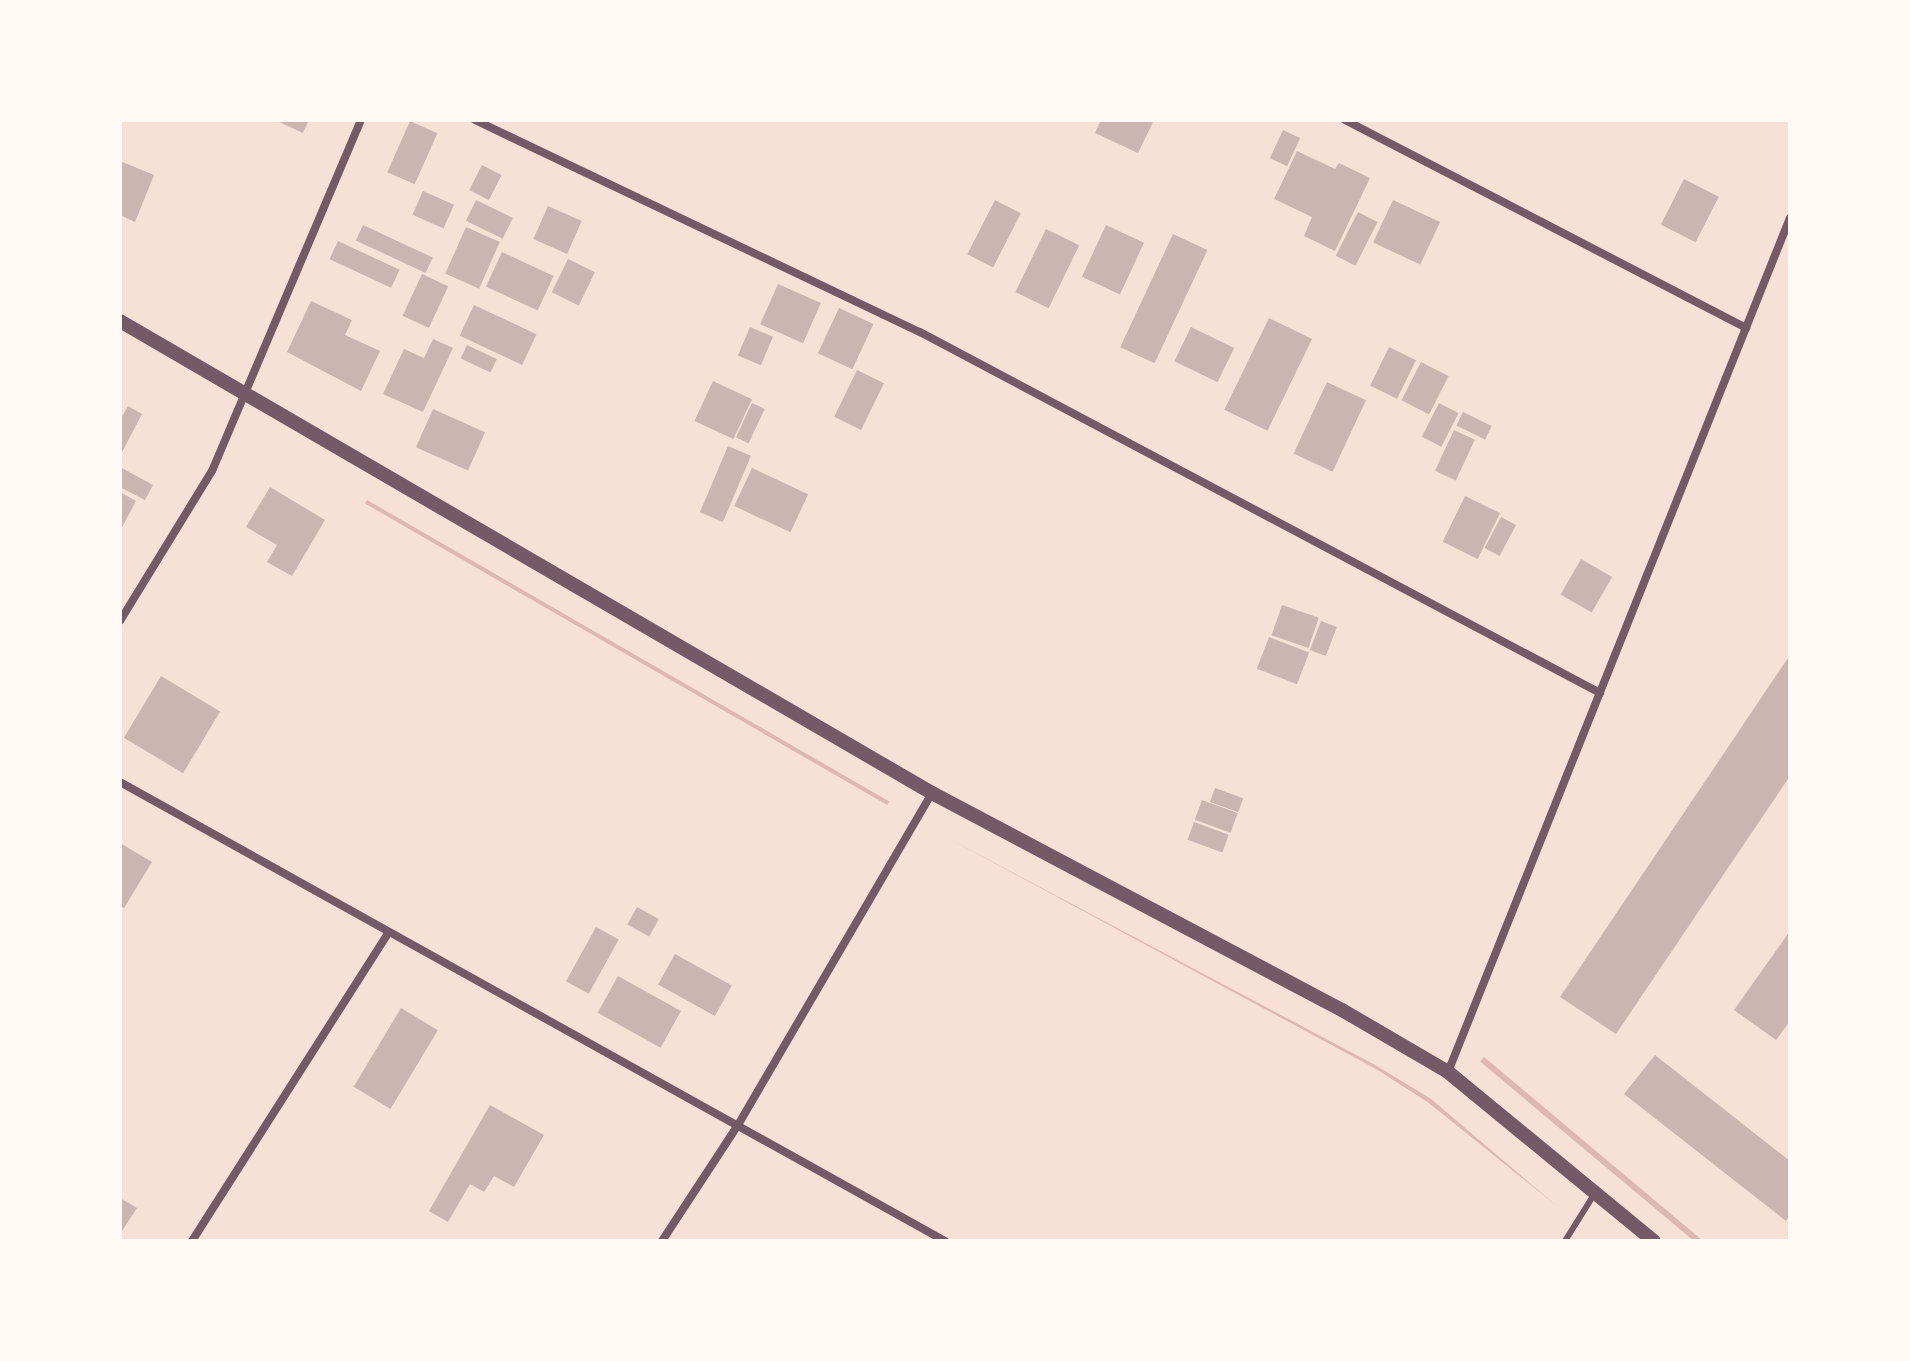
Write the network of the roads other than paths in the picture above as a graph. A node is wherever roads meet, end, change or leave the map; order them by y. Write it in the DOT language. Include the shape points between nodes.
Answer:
graph roads {
  1 [pos="361,120"];
  2 [pos="475,120"];
  3 [pos="1345,120"];
  4 [pos="1790,218"];
  5 [pos="120,321"];
  6 [pos="1746,328"];
  7 [pos="247,394"];
  8 [pos="120,621"];
  9 [pos="1600,693"];
  10 [pos="120,782"];
  11 [pos="932,793"];
  12 [pos="389,932"];
  13 [pos="1448,1072"];
  14 [pos="738,1125"];
  15 [pos="1596,1192"];
  16 [pos="192,1241"];
  17 [pos="662,1241"];
  18 [pos="945,1241"];
  19 [pos="1565,1241"];
  20 [pos="1654,1241"];
  1 -- 7 [label="street"];
  2 -- 9 [label="street" via="920,332"];
  3 -- 6 [label="street"];
  4 -- 6 [label="street"];
  5 -- 7 [label="street"];
  6 -- 9 [label="street"];
  7 -- 8 [label="street" via="212,471"];
  7 -- 11 [label="street"];
  9 -- 13 [label="street"];
  10 -- 12 [label="street"];
  11 -- 13 [label="street" via="1342,1010"];
  11 -- 14 [label="street"];
  12 -- 14 [label="street"];
  12 -- 16 [label="street"];
  13 -- 15 [label="street"];
  14 -- 17 [label="street"];
  14 -- 18 [label="street"];
  15 -- 19 [label="lane"];
  15 -- 20 [label="street"];
}
